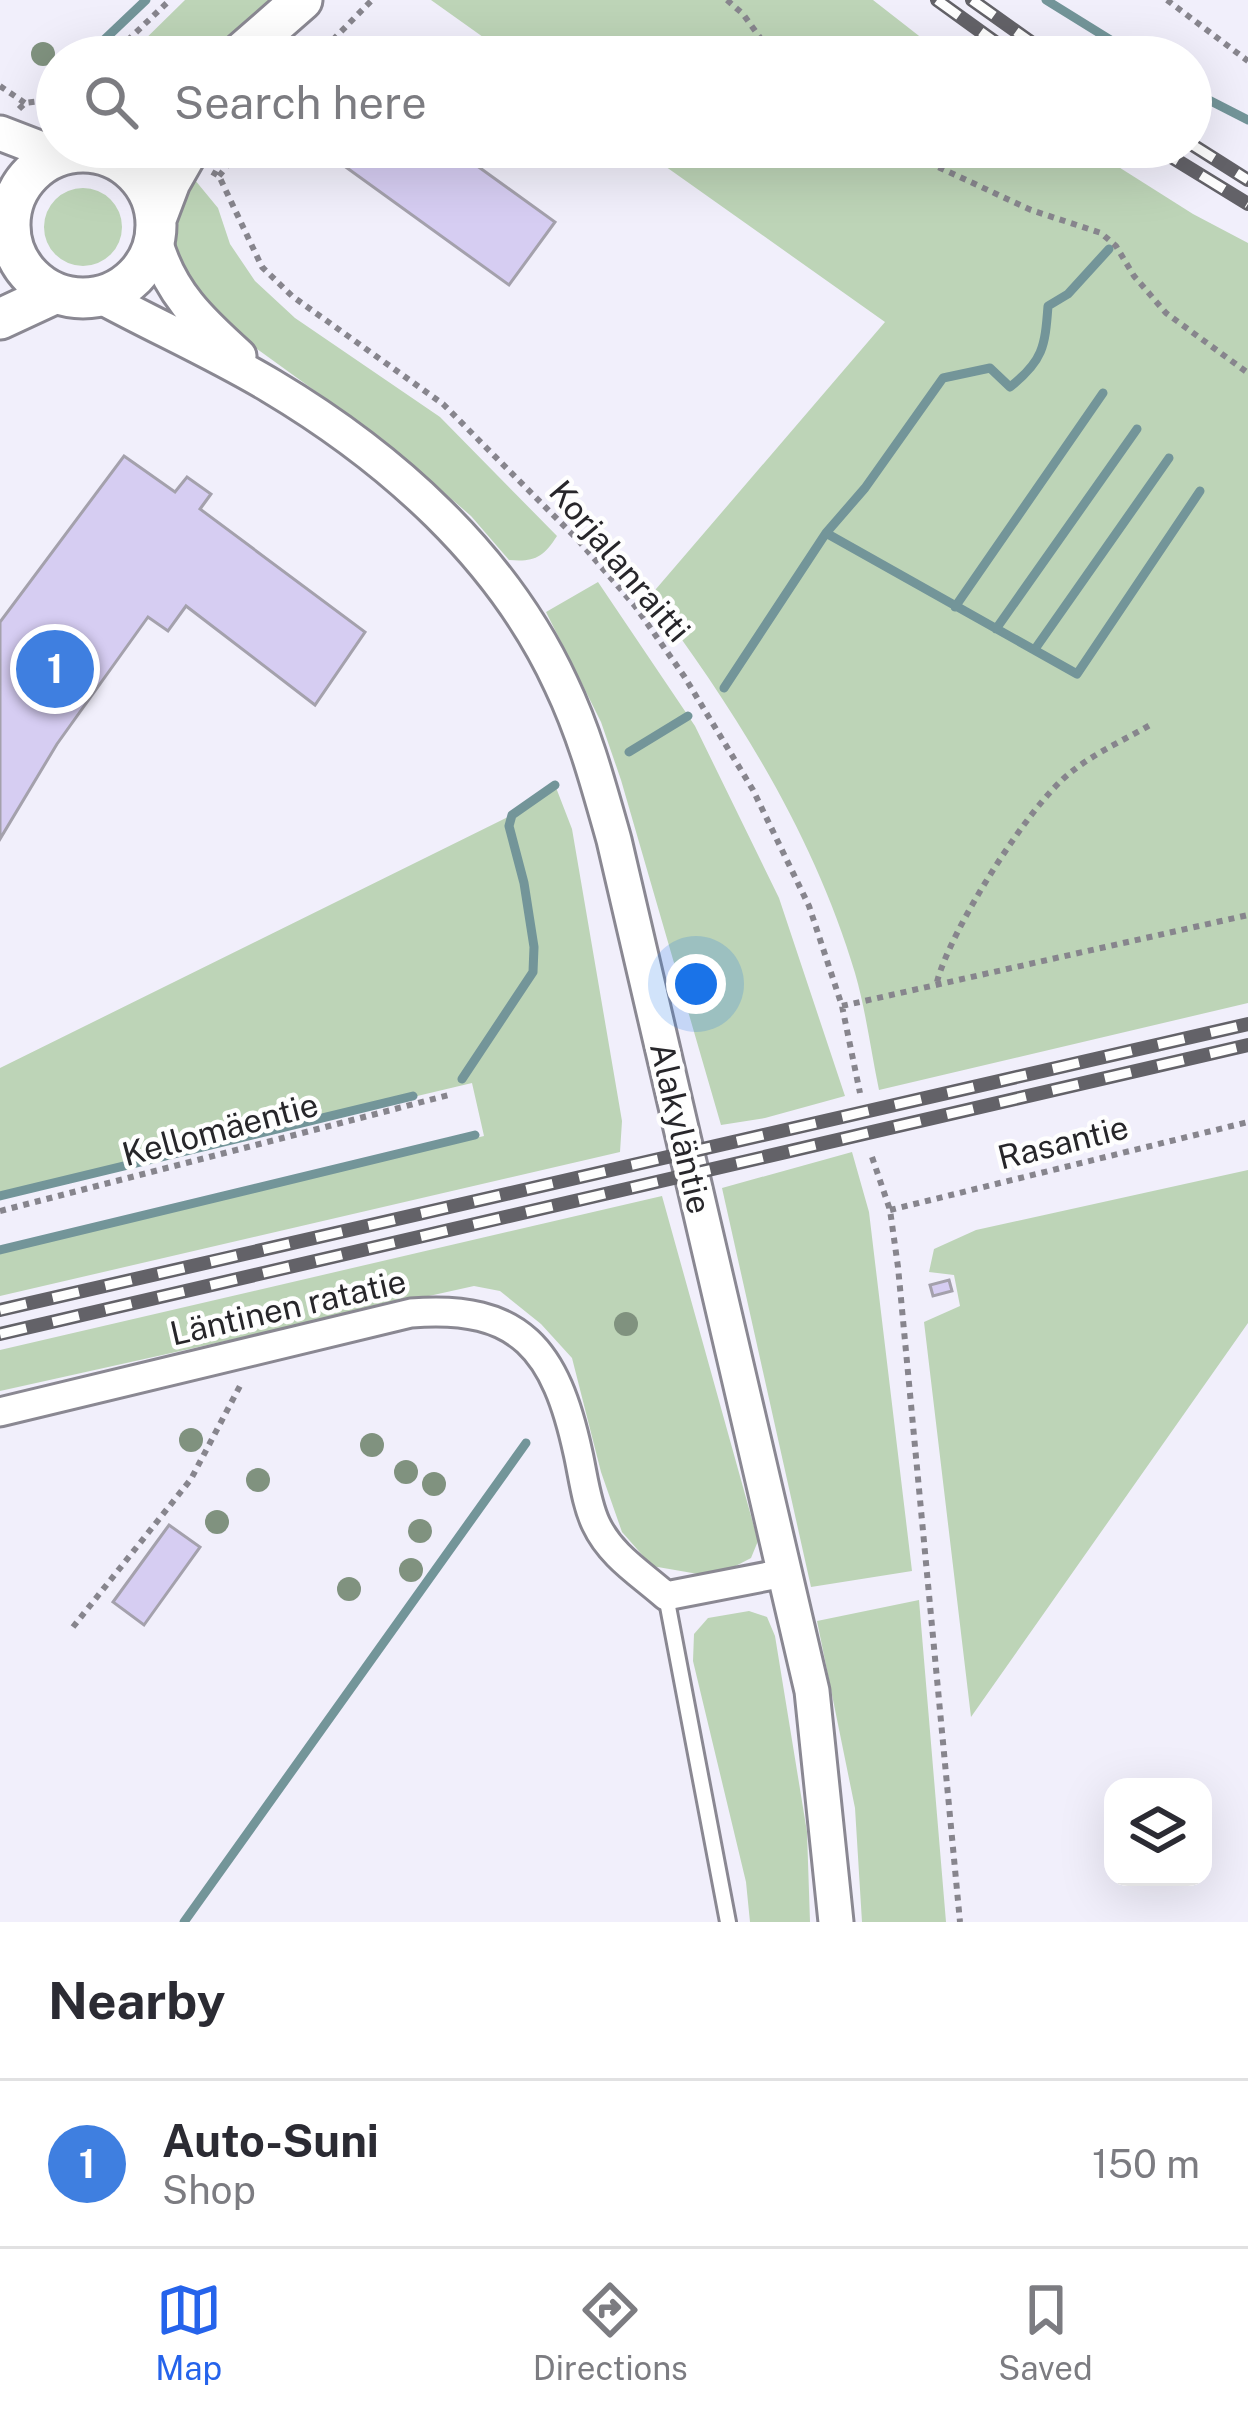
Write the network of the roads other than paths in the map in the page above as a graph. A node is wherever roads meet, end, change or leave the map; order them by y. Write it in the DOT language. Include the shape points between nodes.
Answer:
graph roads {
  1 [pos="297,5"];
  2 [pos="261,36"];
  3 [pos="273,36"];
  4 [pos="4,127"];
  5 [pos="36,146"];
  6 [pos="37,168"];
  7 [pos="135,168"];
  8 [pos="188,168"];
  9 [pos="156,230"];
  10 [pos="5,235"];
  11 [pos="56,293"];
  12 [pos="100,296"];
  13 [pos="0,320"];
  14 [pos="271,386"];
  15 [pos="0,1412"];
  16 [pos="784,1574"];
  17 [pos="666,1596"];
  18 [pos="728,1922"];
  19 [pos="836,1922"];
  1 -- 2 [label="main road"];
  1 -- 3 [label="main road"];
  4 -- 5 [label="street"];
  6 -- 10 [label="main road" via="16,191"];
  7 -- 9 [label="main road" via="151,196"];
  8 -- 9 [label="main road"];
  9 -- 12 [label="main road" via="136,276"];
  9 -- 14 [label="street, Alakyläntie" via="163,270 178,296"];
  10 -- 11 [label="main road" via="20,264"];
  11 -- 12 [label="main road"];
  11 -- 13 [label="main road"];
  12 -- 14 [label="street, Alakyläntie"];
  14 -- 16 [label="street, Alakyläntie" via="382,465 458,532 512,598 562,684 614,840"];
  15 -- 17 [label="street, Läntinen ratatie" via="455,1309 532,1343 571,1418 593,1520 611,1552"];
  16 -- 17 [label="street"];
  16 -- 19 [label="street, Alakyläntie" via="819,1736"];
  17 -- 18 [label="lane"];
}
